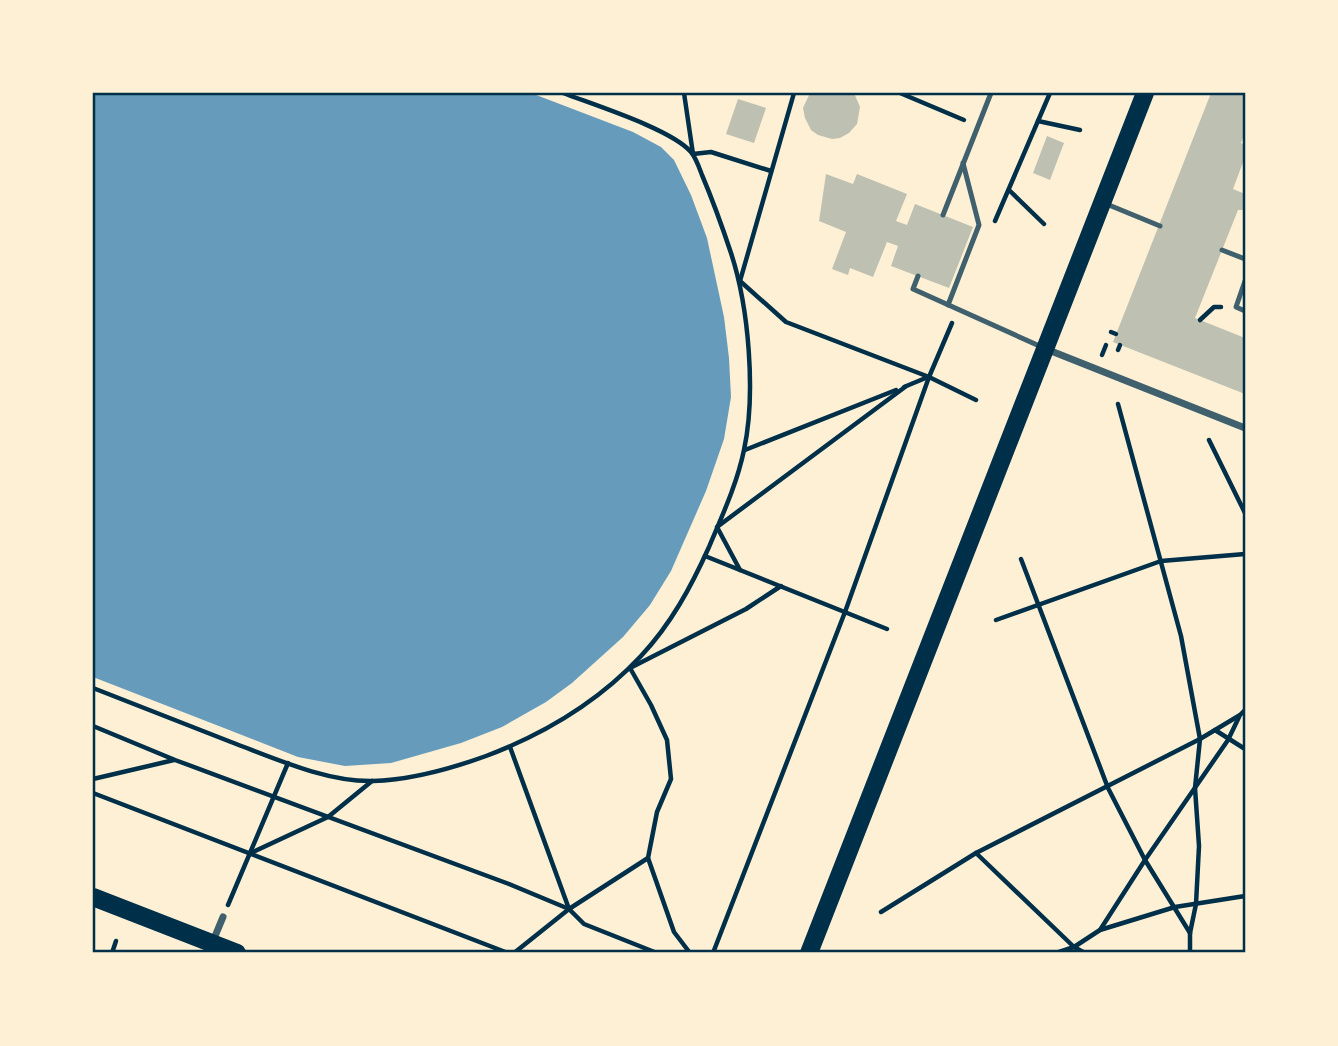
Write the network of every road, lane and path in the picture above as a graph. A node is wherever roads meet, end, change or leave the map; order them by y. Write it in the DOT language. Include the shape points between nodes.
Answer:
graph roads {
  1 [pos="563,93"];
  2 [pos="684,93"];
  3 [pos="794,93"];
  4 [pos="900,93"];
  5 [pos="991,93"];
  6 [pos="1050,93"];
  7 [pos="1144,93"];
  8 [pos="1038,121"];
  9 [pos="978,125"];
  10 [pos="1080,130"];
  11 [pos="693,154"];
  12 [pos="964,163"];
  13 [pos="771,172"];
  14 [pos="1009,190"];
  15 [pos="1102,202"];
  16 [pos="943,215"];
  17 [pos="1044,224"];
  18 [pos="993,226"];
  19 [pos="1160,226"];
  20 [pos="1222,250"];
  21 [pos="1245,259"];
  22 [pos="918,276"];
  23 [pos="740,281"];
  24 [pos="1245,281"];
  25 [pos="948,305"];
  26 [pos="1236,307"];
  27 [pos="957,309"];
  28 [pos="1245,311"];
  29 [pos="1200,320"];
  30 [pos="1045,348"];
  31 [pos="929,377"];
  32 [pos="905,387"];
  33 [pos="976,400"];
  34 [pos="1118,404"];
  35 [pos="1245,428"];
  36 [pos="1209,440"];
  37 [pos="744,451"];
  38 [pos="1245,513"];
  39 [pos="718,527"];
  40 [pos="1245,554"];
  41 [pos="705,556"];
  42 [pos="1020,559"];
  43 [pos="1161,561"];
  44 [pos="740,570"];
  45 [pos="781,586"];
  46 [pos="1040,605"];
  47 [pos="845,612"];
  48 [pos="996,620"];
  49 [pos="887,629"];
  50 [pos="630,668"];
  51 [pos="93,688"];
  52 [pos="1245,710"];
  53 [pos="1240,715"];
  54 [pos="93,726"];
  55 [pos="1215,730"];
  56 [pos="1200,739"];
  57 [pos="1228,740"];
  58 [pos="510,747"];
  59 [pos="1245,748"];
  60 [pos="175,760"];
  61 [pos="288,764"];
  62 [pos="93,779"];
  63 [pos="372,781"];
  64 [pos="1108,788"];
  65 [pos="1195,788"];
  66 [pos="93,793"];
  67 [pos="274,797"];
  68 [pos="328,817"];
  69 [pos="250,853"];
  70 [pos="976,853"];
  71 [pos="648,858"];
  72 [pos="1145,860"];
  73 [pos="1245,895"];
  74 [pos="93,897"];
  75 [pos="1196,904"];
  76 [pos="1175,907"];
  77 [pos="569,909"];
  78 [pos="881,912"];
  79 [pos="223,917"];
  80 [pos="1100,930"];
  81 [pos="1190,933"];
  82 [pos="116,942"];
  83 [pos="1073,947"];
  84 [pos="209,948"];
  85 [pos="112,953"];
  86 [pos="237,953"];
  87 [pos="508,953"];
  88 [pos="514,953"];
  89 [pos="657,953"];
  90 [pos="690,953"];
  91 [pos="713,953"];
  92 [pos="809,953"];
  93 [pos="1056,953"];
  94 [pos="1085,953"];
  95 [pos="1190,953"];
  1 -- 11 [label="path" via="654,129"];
  2 -- 11 [label="path"];
  3 -- 13 [label="path"];
  4 -- 9 [label="path"];
  5 -- 9 [label="lane"];
  6 -- 8 [label="path"];
  7 -- 15 [label="main road"];
  8 -- 10 [label="path"];
  8 -- 14 [label="path"];
  9 -- 12 [label="lane"];
  11 -- 13 [label="path" via="711,152"];
  11 -- 23 [label="path"];
  12 -- 16 [label="lane"];
  12 -- 25 [label="lane" via="979,225"];
  13 -- 23 [label="path"];
  14 -- 17 [label="path"];
  14 -- 18 [label="path"];
  15 -- 19 [label="lane"];
  15 -- 30 [label="main road"];
  20 -- 21 [label="lane"];
  22 -- 25 [label="lane" via="913,289"];
  23 -- 31 [label="path" via="786,321"];
  23 -- 37 [label="path" via="750,377"];
  24 -- 26 [label="lane"];
  25 -- 27 [label="lane"];
  26 -- 28 [label="lane"];
  26 -- 29 [label="path" via="1214,307"];
  27 -- 30 [label="lane"];
  27 -- 31 [label="path"];
  30 -- 35 [label="street"];
  30 -- 92 [label="main road"];
  31 -- 32 [label="path"];
  31 -- 33 [label="path"];
  31 -- 47 [label="path"];
  32 -- 37 [label="path"];
  32 -- 39 [label="path"];
  34 -- 43 [label="path"];
  36 -- 38 [label="path"];
  37 -- 39 [label="path"];
  39 -- 41 [label="path"];
  39 -- 44 [label="path"];
  40 -- 43 [label="path"];
  41 -- 44 [label="path"];
  41 -- 50 [label="path" via="670,621"];
  42 -- 46 [label="path"];
  43 -- 46 [label="path"];
  43 -- 56 [label="path"];
  44 -- 45 [label="path"];
  45 -- 47 [label="path"];
  45 -- 50 [label="path" via="746,609"];
  46 -- 48 [label="path"];
  46 -- 64 [label="path"];
  47 -- 49 [label="path"];
  47 -- 91 [label="path"];
  50 -- 58 [label="path" via="587,703"];
  50 -- 71 [label="path" via="667,740 671,779 657,812"];
  51 -- 61 [label="path"];
  52 -- 53 [label="path"];
  53 -- 55 [label="path"];
  53 -- 57 [label="path"];
  54 -- 60 [label="path"];
  55 -- 56 [label="path"];
  55 -- 57 [label="path"];
  56 -- 64 [label="path"];
  56 -- 65 [label="path"];
  57 -- 59 [label="path"];
  57 -- 65 [label="path"];
  58 -- 63 [label="path" via="414,776"];
  58 -- 77 [label="path"];
  60 -- 62 [label="path"];
  60 -- 67 [label="path"];
  61 -- 63 [label="path"];
  61 -- 67 [label="path"];
  63 -- 68 [label="path"];
  64 -- 70 [label="path"];
  64 -- 72 [label="path"];
  65 -- 72 [label="path"];
  65 -- 75 [label="path" via="1199,845"];
  66 -- 69 [label="path"];
  67 -- 68 [label="path"];
  67 -- 69 [label="path"];
  68 -- 69 [label="path"];
  68 -- 77 [label="path"];
  69 -- 79 [label="path"];
  69 -- 87 [label="path"];
  70 -- 78 [label="path"];
  70 -- 83 [label="path"];
  71 -- 77 [label="path"];
  71 -- 90 [label="path" via="674,932"];
  72 -- 76 [label="path"];
  72 -- 80 [label="path"];
  73 -- 75 [label="path"];
  74 -- 84 [label="main road"];
  75 -- 76 [label="path"];
  75 -- 81 [label="path"];
  76 -- 80 [label="path"];
  76 -- 81 [label="path"];
  77 -- 88 [label="path"];
  77 -- 89 [label="path" via="584,924"];
  79 -- 84 [label="street"];
  80 -- 83 [label="path"];
  81 -- 95 [label="path"];
  82 -- 85 [label="path"];
  83 -- 93 [label="path"];
  83 -- 94 [label="path"];
  84 -- 86 [label="main road"];
}
